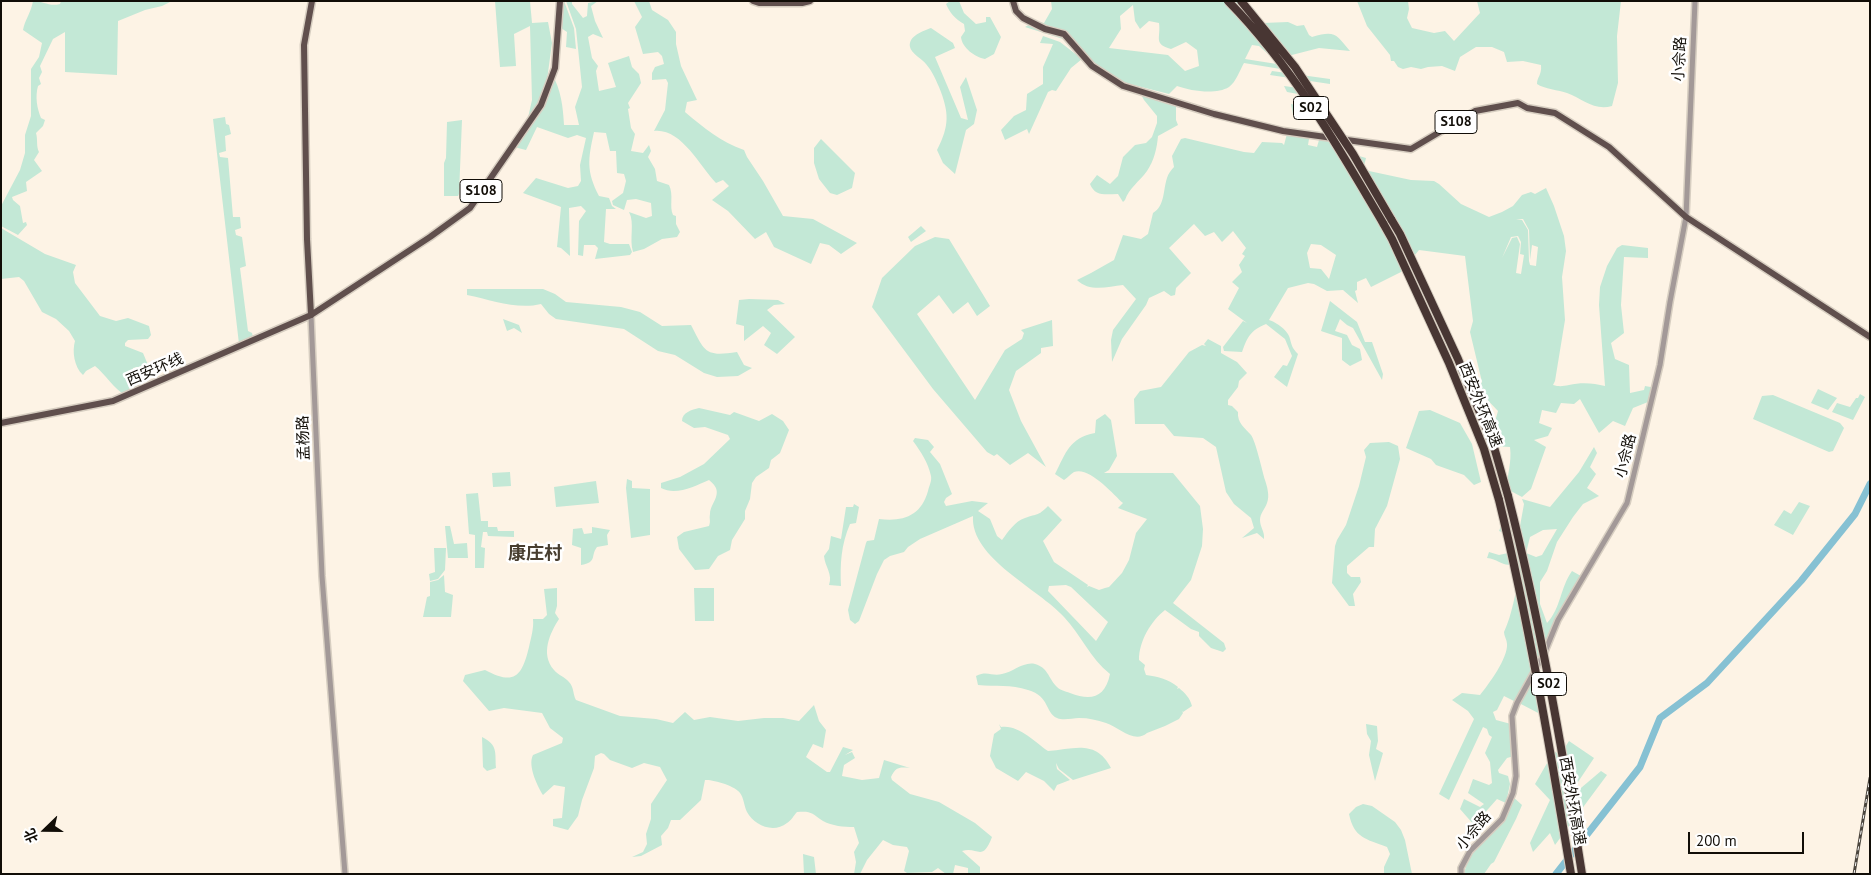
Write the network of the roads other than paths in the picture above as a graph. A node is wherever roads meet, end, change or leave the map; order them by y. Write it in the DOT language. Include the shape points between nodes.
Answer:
graph roads {
  1 [pos="312,1"];
  2 [pos="560,1"];
  3 [pos="753,1"];
  4 [pos="810,1"];
  5 [pos="1013,1"];
  6 [pos="1228,1"];
  7 [pos="1241,1"];
  8 [pos="1695,1"];
  9 [pos="1686,217"];
  10 [pos="311,314"];
  11 [pos="1870,337"];
  12 [pos="1,423"];
  13 [pos="345,874"];
  14 [pos="1461,874"];
  15 [pos="1571,874"];
  16 [pos="1582,874"];
  1 -- 10 [label="main road, 孟杨路" via="304,45"];
  2 -- 10 [label="main road, S108" via="555,68 541,105 470,208"];
  3 -- 4 [label="main road"];
  5 -- 9 [label="main road, S108" via="1023,18 1064,34 1092,66 1122,86 1283,131 1411,149 1475,111 1518,103 1555,113 1609,147"];
  6 -- 15 [label="highway, 西安外环高速 / S02, bridge" via="1288,73 1383,223 1449,363 1484,449 1517,575"];
  7 -- 16 [label="highway, 西安外环高速 / S02, bridge" via="1295,67 1353,154 1400,234 1458,359 1494,447 1533,600"];
  8 -- 9 [label="street, 小佘路"];
  9 -- 11 [label="main road, S108"];
  9 -- 14 [label="street, 小佘路" via="1660,365 1627,503 1558,620 1544,654 1517,703 1512,716 1516,776 1513,793 1502,819 1470,851"];
  10 -- 12 [label="main road, 西安环线 / S108" via="113,402"];
  10 -- 13 [label="street, 孟杨路" via="322,576"];
}
